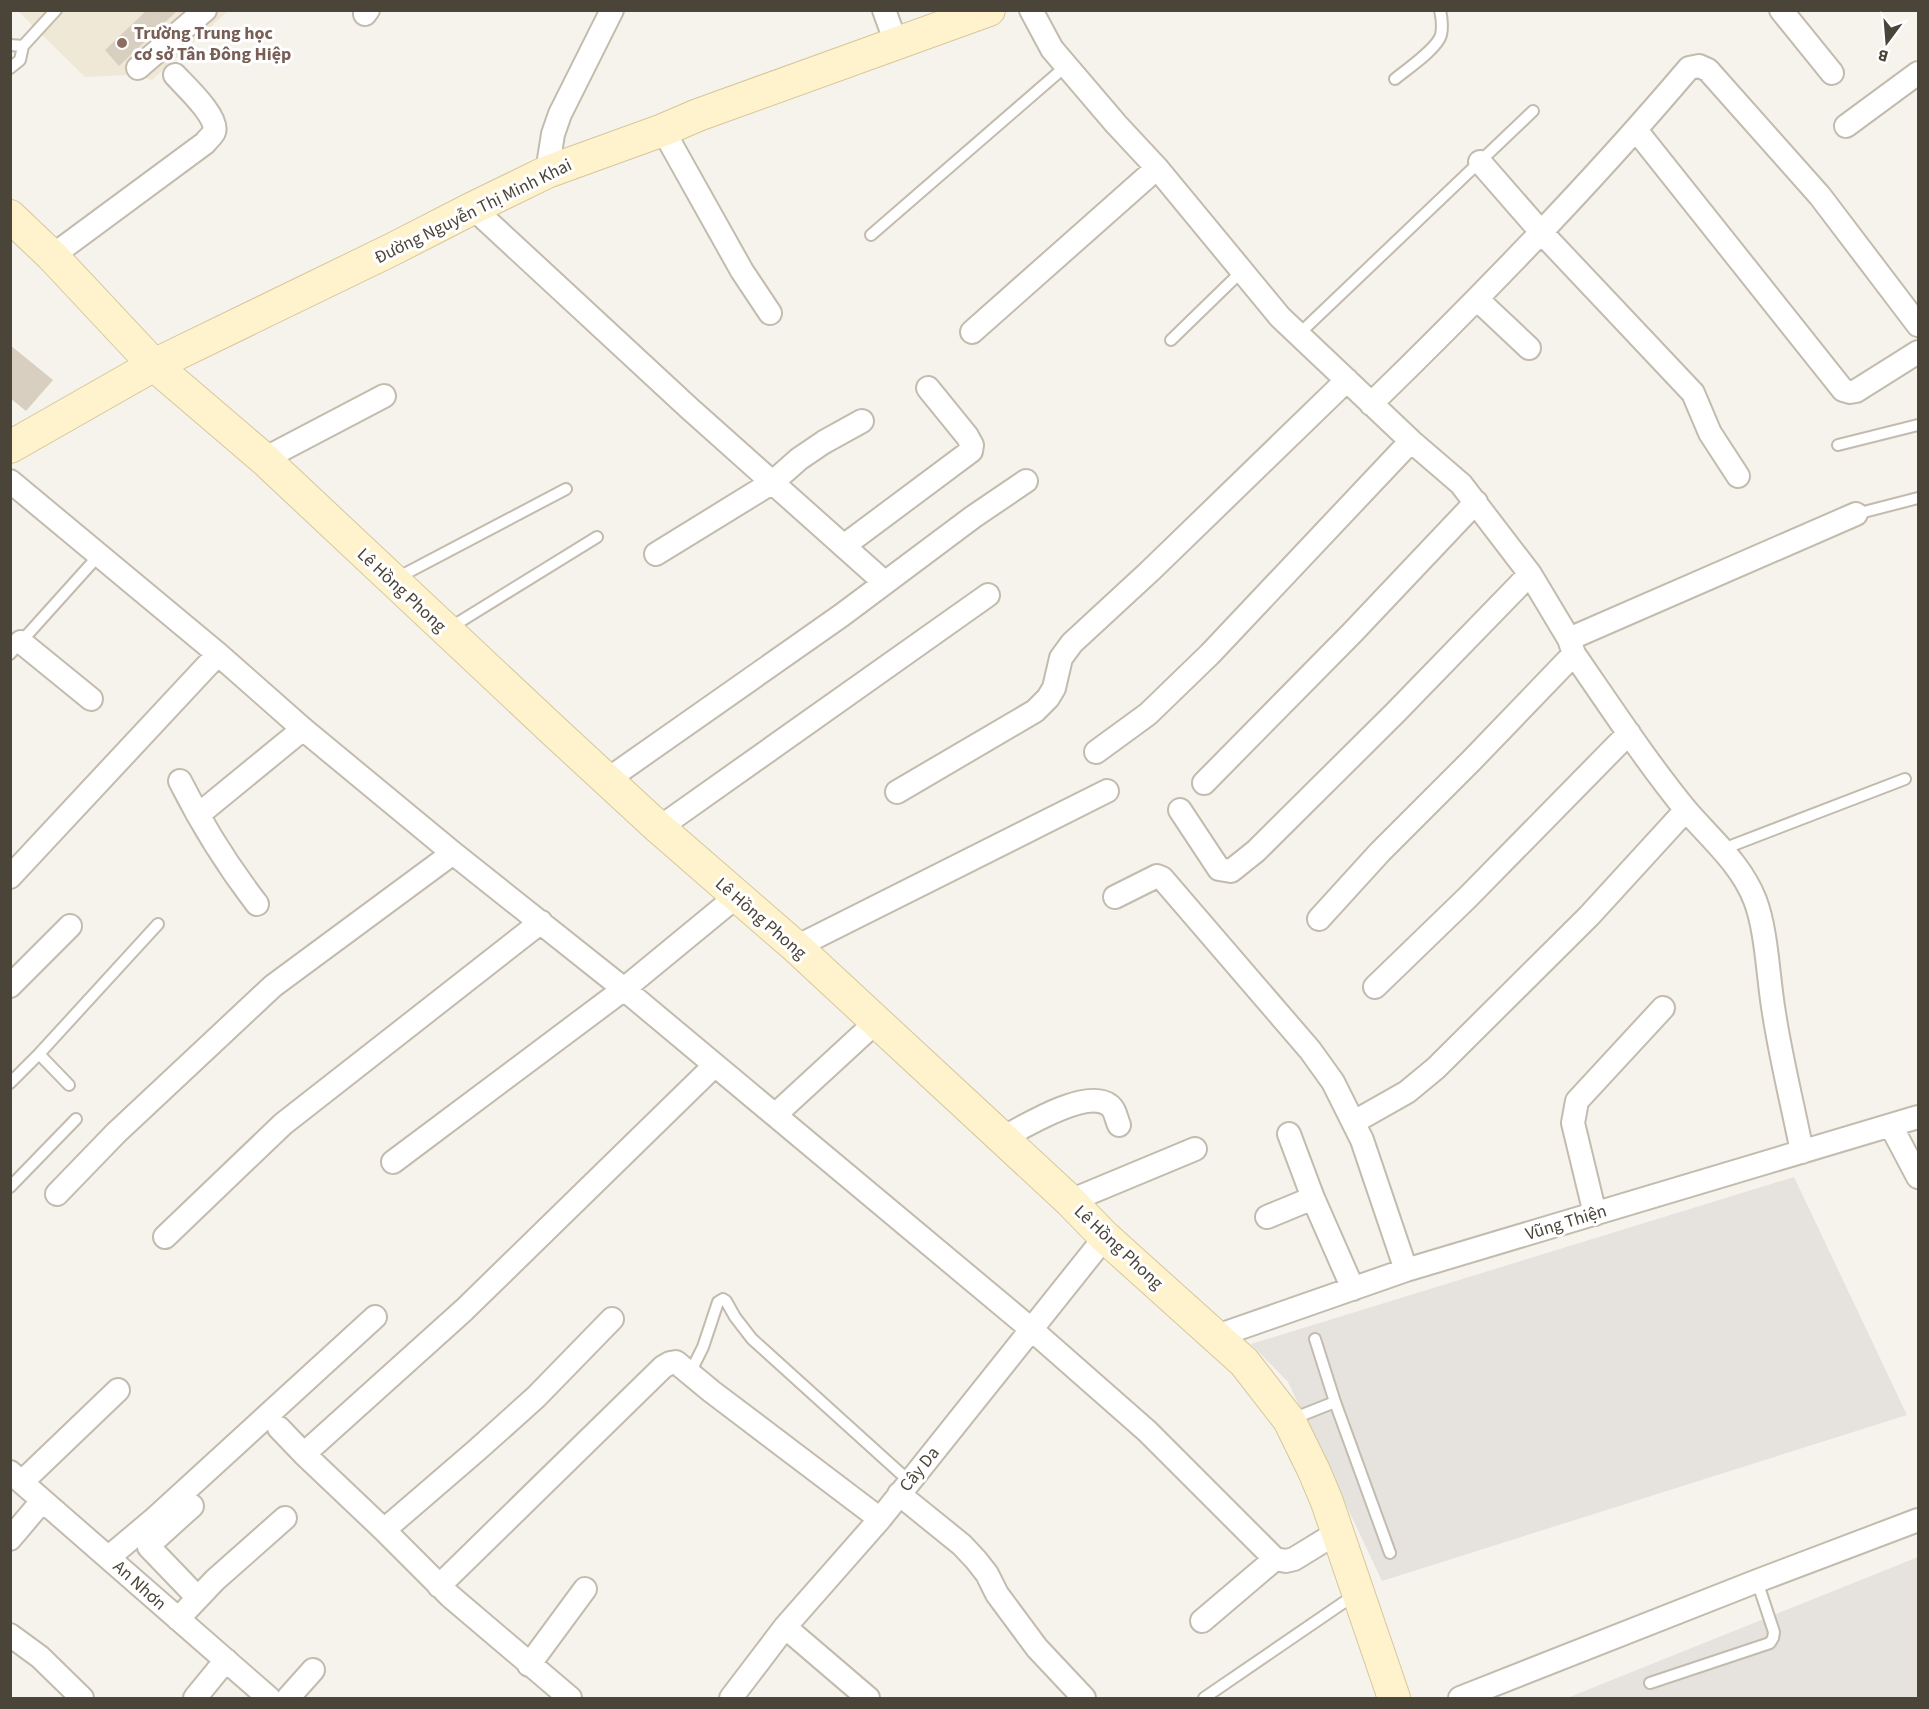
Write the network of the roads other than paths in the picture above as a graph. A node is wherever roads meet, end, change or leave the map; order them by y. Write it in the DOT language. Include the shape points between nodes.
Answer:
graph roads {
  1 [pos="56,10"];
  2 [pos="205,10"];
  3 [pos="612,10"];
  4 [pos="884,10"];
  5 [pos="989,10"];
  6 [pos="1031,10"];
  7 [pos="1440,10"];
  8 [pos="1781,10"];
  9 [pos="896,43"];
  10 [pos="10,45"];
  11 [pos="23,46"];
  12 [pos="1066,66"];
  13 [pos="138,68"];
  14 [pos="10,69"];
  15 [pos="1832,73"];
  16 [pos="1918,73"];
  17 [pos="175,75"];
  18 [pos="1395,79"];
  19 [pos="1533,111"];
  20 [pos="1846,126"];
  21 [pos="663,130"];
  22 [pos="1636,130"];
  23 [pos="1480,162"];
  24 [pos="1157,168"];
  25 [pos="547,172"];
  26 [pos="473,208"];
  27 [pos="10,216"];
  28 [pos="1542,233"];
  29 [pos="872,235"];
  30 [pos="52,256"];
  31 [pos="1242,271"];
  32 [pos="1478,300"];
  33 [pos="770,313"];
  34 [pos="1918,326"];
  35 [pos="972,332"];
  36 [pos="1299,334"];
  37 [pos="1171,340"];
  38 [pos="1529,348"];
  39 [pos="1918,352"];
  40 [pos="154,365"];
  41 [pos="1347,380"];
  42 [pos="928,388"];
  43 [pos="384,396"];
  44 [pos="1371,404"];
  45 [pos="862,421"];
  46 [pos="1918,425"];
  47 [pos="1411,441"];
  48 [pos="1838,445"];
  49 [pos="10,447"];
  50 [pos="264,459"];
  51 [pos="1738,476"];
  52 [pos="10,481"];
  53 [pos="1026,481"];
  54 [pos="773,482"];
  55 [pos="566,489"];
  56 [pos="1918,498"];
  57 [pos="1476,502"];
  58 [pos="1856,514"];
  59 [pos="597,537"];
  60 [pos="844,545"];
  61 [pos="100,554"];
  62 [pos="656,554"];
  63 [pos="1530,574"];
  64 [pos="392,581"];
  65 [pos="884,582"];
  66 [pos="988,595"];
  67 [pos="445,631"];
  68 [pos="1572,647"];
  69 [pos="16,648"];
  70 [pos="218,654"];
  71 [pos="91,699"];
  72 [pos="303,729"];
  73 [pos="1629,733"];
  74 [pos="1096,752"];
  75 [pos="1905,779"];
  76 [pos="607,780"];
  77 [pos="180,781"];
  78 [pos="1204,783"];
  79 [pos="1107,791"];
  80 [pos="897,792"];
  81 [pos="1180,810"];
  82 [pos="1686,810"];
  83 [pos="198,815"];
  84 [pos="659,828"];
  85 [pos="1723,849"];
  86 [pos="453,853"];
  87 [pos="10,877"];
  88 [pos="737,896"];
  89 [pos="1115,897"];
  90 [pos="257,904"];
  91 [pos="1319,919"];
  92 [pos="541,922"];
  93 [pos="158,924"];
  94 [pos="70,926"];
  95 [pos="796,947"];
  96 [pos="10,986"];
  97 [pos="1375,987"];
  98 [pos="624,989"];
  99 [pos="1663,1008"];
  100 [pos="876,1022"];
  101 [pos="39,1054"];
  102 [pos="715,1065"];
  103 [pos="10,1083"];
  104 [pos="69,1085"];
  105 [pos="775,1115"];
  106 [pos="1918,1118"];
  107 [pos="76,1119"];
  108 [pos="1354,1122"];
  109 [pos="1119,1125"];
  110 [pos="1892,1126"];
  111 [pos="1289,1134"];
  112 [pos="1001,1138"];
  113 [pos="1195,1149"];
  114 [pos="1802,1152"];
  115 [pos="393,1162"];
  116 [pos="1918,1178"];
  117 [pos="10,1187"];
  118 [pos="57,1194"];
  119 [pos="1313,1198"];
  120 [pos="1070,1201"];
  121 [pos="1595,1214"];
  122 [pos="1267,1217"];
  123 [pos="165,1237"];
  124 [pos="1105,1237"];
  125 [pos="1406,1270"];
  126 [pos="1353,1289"];
  127 [pos="375,1317"];
  128 [pos="612,1319"];
  129 [pos="1031,1329"];
  130 [pos="1217,1336"];
  131 [pos="1315,1339"];
  132 [pos="690,1373"];
  133 [pos="118,1390"];
  134 [pos="1335,1402"];
  135 [pos="1289,1420"];
  136 [pos="279,1428"];
  137 [pos="304,1454"];
  138 [pos="16,1477"];
  139 [pos="904,1487"];
  140 [pos="42,1501"];
  141 [pos="192,1506"];
  142 [pos="285,1518"];
  143 [pos="880,1519"];
  144 [pos="1918,1520"];
  145 [pos="384,1530"];
  146 [pos="1338,1532"];
  147 [pos="10,1539"];
  148 [pos="1390,1553"];
  149 [pos="109,1557"];
  150 [pos="1275,1559"];
  151 [pos="1757,1581"];
  152 [pos="439,1586"];
  153 [pos="585,1589"];
  154 [pos="1359,1592"];
  155 [pos="198,1598"];
  156 [pos="178,1619"];
  157 [pos="1202,1621"];
  158 [pos="785,1627"];
  159 [pos="10,1635"];
  160 [pos="226,1660"];
  161 [pos="530,1665"];
  162 [pos="313,1670"];
  163 [pos="1650,1683"];
  164 [pos="82,1698"];
  165 [pos="195,1698"];
  166 [pos="269,1698"];
  167 [pos="288,1698"];
  168 [pos="570,1698"];
  169 [pos="731,1698"];
  170 [pos="868,1698"];
  171 [pos="1083,1698"];
  172 [pos="1204,1698"];
  173 [pos="1394,1698"];
  174 [pos="1460,1698"];
  1 -- 11 [label="lane"];
  2 -- 13 [label="street"];
  3 -- 25 [label="street" via="560,114"];
  4 -- 9 [label="street"];
  5 -- 9 [label="main road, Đường Nguyễn Thị Minh Khai"];
  6 -- 12 [label="street"];
  7 -- 18 [label="lane" via="1440,37"];
  8 -- 15 [label="street"];
  9 -- 21 [label="main road, Đường Nguyễn Thị Minh Khai"];
  10 -- 11 [label="lane"];
  11 -- 14 [label="lane" via="20,60"];
  12 -- 24 [label="street"];
  12 -- 29 [label="lane"];
  16 -- 20 [label="street"];
  17 -- 30 [label="street" via="198,98 214,124 214,132 205,143"];
  19 -- 23 [label="lane"];
  21 -- 25 [label="main road, Đường Nguyễn Thị Minh Khai"];
  21 -- 33 [label="street"];
  22 -- 28 [label="street"];
  22 -- 34 [label="street" via="1689,68 1700,66 1708,70 1820,196"];
  22 -- 39 [label="street" via="1843,390 1856,391"];
  23 -- 28 [label="street"];
  23 -- 36 [label="lane"];
  24 -- 31 [label="street"];
  24 -- 35 [label="street"];
  25 -- 26 [label="main road, Đường Nguyễn Thị Minh Khai"];
  26 -- 40 [label="main road, Đường Nguyễn Thị Minh Khai"];
  26 -- 54 [label="street"];
  27 -- 30 [label="main road, Lê Hồng Phong"];
  28 -- 32 [label="street"];
  28 -- 51 [label="street" via="1693,393 1710,433"];
  30 -- 40 [label="main road, Lê Hồng Phong"];
  31 -- 36 [label="street"];
  31 -- 37 [label="lane"];
  32 -- 38 [label="street"];
  32 -- 44 [label="street"];
  36 -- 41 [label="street"];
  40 -- 49 [label="main road, Đường Nguyễn Thị Minh Khai"];
  40 -- 50 [label="main road, Lê Hồng Phong"];
  41 -- 44 [label="street"];
  41 -- 80 [label="street" via="1072,643 1061,658 1048,698 1035,711"];
  42 -- 60 [label="street" via="967,436 971,451"];
  43 -- 50 [label="street"];
  44 -- 47 [label="street"];
  45 -- 54 [label="street" via="799,459"];
  46 -- 48 [label="lane"];
  47 -- 57 [label="street" via="1450,473"];
  47 -- 74 [label="street" via="1195,670 1148,714"];
  50 -- 64 [label="main road, Lê Hồng Phong"];
  52 -- 61 [label="street"];
  53 -- 65 [label="street"];
  54 -- 60 [label="street"];
  54 -- 62 [label="street"];
  55 -- 64 [label="lane"];
  56 -- 58 [label="lane"];
  57 -- 63 [label="street"];
  57 -- 78 [label="street"];
  58 -- 68 [label="street"];
  59 -- 67 [label="lane"];
  60 -- 65 [label="street"];
  61 -- 69 [label="lane"];
  61 -- 70 [label="street"];
  63 -- 68 [label="street"];
  63 -- 81 [label="street" via="1379,729 1231,871 1219,869"];
  64 -- 67 [label="main road, Lê Hồng Phong"];
  65 -- 76 [label="street"];
  66 -- 84 [label="street"];
  67 -- 76 [label="main road, Lê Hồng Phong"];
  68 -- 73 [label="street"];
  68 -- 91 [label="street" via="1472,760"];
  69 -- 71 [label="street"];
  70 -- 72 [label="street"];
  70 -- 87 [label="street"];
  72 -- 83 [label="street"];
  72 -- 86 [label="street"];
  73 -- 82 [label="street"];
  73 -- 97 [label="street"];
  75 -- 85 [label="lane"];
  76 -- 84 [label="main road, Lê Hồng Phong"];
  77 -- 83 [label="street"];
  79 -- 95 [label="street"];
  82 -- 85 [label="street"];
  82 -- 108 [label="street" via="1589,916 1436,1068 1407,1092"];
  83 -- 90 [label="street"];
  84 -- 88 [label="main road, Lê Hồng Phong"];
  85 -- 114 [label="street" via="1756,902"];
  86 -- 92 [label="street"];
  86 -- 118 [label="street" via="273,986"];
  88 -- 95 [label="main road, Lê Hồng Phong"];
  88 -- 98 [label="street"];
  89 -- 108 [label="street" via="1149,878 1162,878 1310,1050"];
  92 -- 98 [label="street"];
  92 -- 123 [label="street" via="283,1124"];
  93 -- 101 [label="lane"];
  94 -- 96 [label="street"];
  95 -- 100 [label="main road, Lê Hồng Phong"];
  98 -- 102 [label="street"];
  98 -- 115 [label="street"];
  99 -- 121 [label="street" via="1577,1101 1573,1123"];
  100 -- 105 [label="street"];
  100 -- 112 [label="main road, Lê Hồng Phong"];
  101 -- 103 [label="lane"];
  101 -- 104 [label="lane"];
  102 -- 105 [label="street"];
  102 -- 137 [label="street" via="465,1310"];
  105 -- 129 [label="street"];
  106 -- 110 [label="street, Vũng Thiện"];
  107 -- 117 [label="lane"];
  108 -- 125 [label="street"];
  109 -- 112 [label="street" via="1110,1105 1092,1100 1054,1112"];
  110 -- 114 [label="street, Vũng Thiện"];
  110 -- 116 [label="street"];
  111 -- 119 [label="street"];
  112 -- 120 [label="main road, Lê Hồng Phong"];
  113 -- 120 [label="street"];
  114 -- 121 [label="street, Vũng Thiện"];
  119 -- 122 [label="street"];
  119 -- 126 [label="street"];
  120 -- 124 [label="main road, Lê Hồng Phong"];
  121 -- 125 [label="street, Vũng Thiện"];
  124 -- 129 [label="street, Cây Da"];
  124 -- 130 [label="main road, Lê Hồng Phong"];
  125 -- 126 [label="street, Vũng Thiện"];
  126 -- 130 [label="street, Vũng Thiện"];
  127 -- 149 [label="street"];
  128 -- 145 [label="street" via="536,1397"];
  129 -- 139 [label="street, Cây Da"];
  129 -- 150 [label="street" via="1146,1431"];
  130 -- 135 [label="main road, Lê Hồng Phong" via="1250,1369"];
  131 -- 134 [label="lane"];
  132 -- 139 [label="lane" via="718,1302 723,1299 752,1339"];
  132 -- 143 [label="street"];
  132 -- 152 [label="street" via="676,1362 663,1367"];
  133 -- 138 [label="street"];
  134 -- 135 [label="lane"];
  134 -- 148 [label="lane"];
  135 -- 146 [label="main road, Lê Hồng Phong"];
  136 -- 137 [label="street"];
  137 -- 145 [label="street"];
  138 -- 140 [label="street, An Nhơn"];
  139 -- 143 [label="street, Cây Da"];
  139 -- 171 [label="street" via="976,1560 1037,1648"];
  140 -- 147 [label="street"];
  140 -- 149 [label="street, An Nhơn"];
  141 -- 155 [label="street" via="149,1547"];
  142 -- 155 [label="street"];
  143 -- 158 [label="street, Cây Da"];
  144 -- 151 [label="street"];
  145 -- 152 [label="street"];
  146 -- 150 [label="street" via="1294,1559"];
  146 -- 154 [label="main road, Lê Hồng Phong"];
  149 -- 156 [label="street, An Nhơn"];
  150 -- 157 [label="street"];
  151 -- 163 [label="lane" via="1774,1632 1770,1643"];
  151 -- 174 [label="street"];
  152 -- 161 [label="street"];
  153 -- 161 [label="street"];
  154 -- 172 [label="lane"];
  154 -- 173 [label="main road, Lê Hồng Phong"];
  155 -- 156 [label="street"];
  156 -- 160 [label="street, An Nhơn"];
  158 -- 169 [label="street, Cây Da"];
  158 -- 170 [label="street"];
  159 -- 164 [label="street" via="40,1657"];
  160 -- 165 [label="street"];
  160 -- 166 [label="street, An Nhơn"];
  161 -- 168 [label="street"];
  162 -- 167 [label="street"];
}
